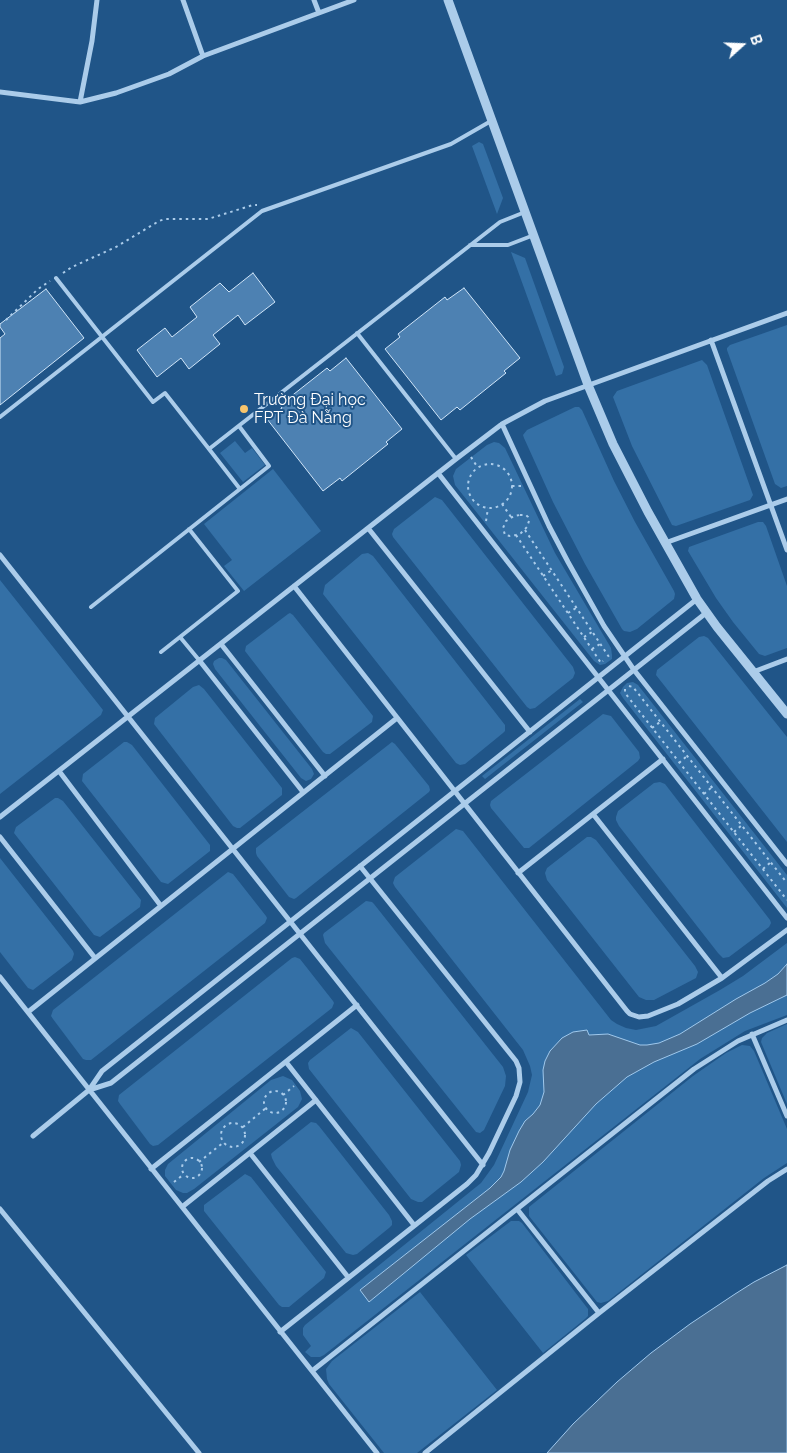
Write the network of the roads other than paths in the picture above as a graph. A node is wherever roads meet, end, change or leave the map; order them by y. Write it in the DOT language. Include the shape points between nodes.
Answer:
graph roads {
  1 [pos="97,0"];
  2 [pos="183,0"];
  3 [pos="314,0"];
  4 [pos="354,0"];
  5 [pos="448,0"];
  6 [pos="319,13"];
  7 [pos="203,56"];
  8 [pos="0,92"];
  9 [pos="80,102"];
  10 [pos="492,120"];
  11 [pos="526,212"];
  12 [pos="534,235"];
  13 [pos="470,245"];
  14 [pos="56,278"];
  15 [pos="787,313"];
  16 [pos="357,333"];
  17 [pos="102,336"];
  18 [pos="711,340"];
  19 [pos="588,385"];
  20 [pos="0,417"];
  21 [pos="502,424"];
  22 [pos="239,426"];
  23 [pos="208,450"];
  24 [pos="456,459"];
  25 [pos="438,473"];
  26 [pos="240,489"];
  27 [pos="787,499"];
  28 [pos="770,505"];
  29 [pos="368,528"];
  30 [pos="189,529"];
  31 [pos="665,543"];
  32 [pos="787,550"];
  33 [pos="0,555"];
  34 [pos="294,586"];
  35 [pos="697,599"];
  36 [pos="90,607"];
  37 [pos="706,613"];
  38 [pos="180,637"];
  39 [pos="221,644"];
  40 [pos="161,652"];
  41 [pos="625,656"];
  42 [pos="787,659"];
  43 [pos="199,660"];
  44 [pos="634,670"];
  45 [pos="753,672"];
  46 [pos="598,677"];
  47 [pos="608,690"];
  48 [pos="787,714"];
  49 [pos="128,716"];
  50 [pos="397,718"];
  51 [pos="530,732"];
  52 [pos="663,759"];
  53 [pos="58,772"];
  54 [pos="325,776"];
  55 [pos="454,791"];
  56 [pos="304,792"];
  57 [pos="464,804"];
  58 [pos="593,814"];
  59 [pos="0,818"];
  60 [pos="0,837"];
  61 [pos="233,849"];
  62 [pos="787,864"];
  63 [pos="360,866"];
  64 [pos="518,872"];
  65 [pos="370,878"];
  66 [pos="161,906"];
  67 [pos="787,918"];
  68 [pos="290,921"];
  69 [pos="787,930"];
  70 [pos="300,934"];
  71 [pos="95,958"];
  72 [pos="0,977"];
  73 [pos="722,978"];
  74 [pos="357,1005"];
  75 [pos="28,1012"];
  76 [pos="787,1020"];
  77 [pos="752,1034"];
  78 [pos="286,1062"];
  79 [pos="89,1090"];
  80 [pos="316,1100"];
  81 [pos="787,1116"];
  82 [pos="33,1136"];
  83 [pos="250,1153"];
  84 [pos="483,1165"];
  85 [pos="151,1169"];
  86 [pos="787,1169"];
  87 [pos="182,1207"];
  88 [pos="0,1209"];
  89 [pos="517,1209"];
  90 [pos="414,1225"];
  91 [pos="348,1277"];
  92 [pos="599,1313"];
  93 [pos="280,1332"];
  94 [pos="312,1371"];
  95 [pos="199,1453"];
  96 [pos="377,1453"];
  97 [pos="425,1453"];
  1 -- 9 [label="street"];
  2 -- 7 [label="street"];
  3 -- 6 [label="street"];
  4 -- 6 [label="street"];
  5 -- 10 [label="street"];
  6 -- 7 [label="street"];
  7 -- 9 [label="street" via="132,88"];
  8 -- 9 [label="street"];
  10 -- 11 [label="street"];
  10 -- 17 [label="lane" via="452,144 262,211"];
  11 -- 12 [label="street"];
  11 -- 13 [label="lane" via="500,222"];
  12 -- 13 [label="lane" via="508,245"];
  12 -- 19 [label="street"];
  13 -- 16 [label="lane"];
  14 -- 17 [label="lane"];
  15 -- 18 [label="street"];
  16 -- 22 [label="lane"];
  16 -- 24 [label="lane"];
  17 -- 20 [label="lane"];
  17 -- 23 [label="lane" via="154,402 165,394"];
  18 -- 19 [label="street"];
  18 -- 28 [label="street"];
  19 -- 21 [label="street" via="545,401"];
  19 -- 31 [label="street" via="613,444"];
  21 -- 24 [label="street"];
  21 -- 41 [label="street" via="568,562"];
  22 -- 23 [label="lane"];
  22 -- 26 [label="lane" via="269,466"];
  23 -- 26 [label="lane"];
  24 -- 25 [label="street"];
  25 -- 29 [label="street"];
  25 -- 46 [label="street"];
  26 -- 30 [label="lane"];
  27 -- 28 [label="street"];
  28 -- 31 [label="street"];
  28 -- 32 [label="street"];
  29 -- 34 [label="street"];
  29 -- 51 [label="street"];
  30 -- 36 [label="lane"];
  30 -- 38 [label="lane" via="238,591"];
  31 -- 35 [label="street"];
  33 -- 49 [label="street"];
  34 -- 39 [label="street"];
  34 -- 50 [label="street"];
  35 -- 37 [label="street"];
  35 -- 41 [label="street"];
  37 -- 44 [label="street"];
  37 -- 45 [label="street"];
  38 -- 40 [label="lane"];
  38 -- 43 [label="lane"];
  39 -- 43 [label="street"];
  39 -- 54 [label="street"];
  41 -- 44 [label="street"];
  41 -- 46 [label="street"];
  42 -- 45 [label="street"];
  43 -- 49 [label="street"];
  43 -- 56 [label="street"];
  44 -- 47 [label="street"];
  44 -- 62 [label="street"];
  45 -- 48 [label="street"];
  46 -- 47 [label="street"];
  46 -- 51 [label="street"];
  47 -- 52 [label="street"];
  47 -- 57 [label="street"];
  49 -- 53 [label="street"];
  49 -- 61 [label="street"];
  50 -- 54 [label="street"];
  50 -- 55 [label="street"];
  51 -- 55 [label="street"];
  52 -- 58 [label="street"];
  52 -- 67 [label="street"];
  53 -- 59 [label="street"];
  53 -- 66 [label="street"];
  54 -- 56 [label="street"];
  55 -- 57 [label="street"];
  55 -- 63 [label="street"];
  56 -- 61 [label="street"];
  57 -- 64 [label="street"];
  57 -- 65 [label="street"];
  58 -- 64 [label="street"];
  58 -- 73 [label="street"];
  60 -- 71 [label="street"];
  61 -- 66 [label="street"];
  61 -- 68 [label="street"];
  63 -- 65 [label="street"];
  63 -- 68 [label="street"];
  64 -- 73 [label="street" via="630,1014 639,1017 659,1013"];
  65 -- 70 [label="street"];
  65 -- 84 [label="street" via="519,1068 519,1089"];
  66 -- 71 [label="street"];
  68 -- 70 [label="street"];
  68 -- 79 [label="street" via="102,1071"];
  69 -- 73 [label="street"];
  70 -- 74 [label="street"];
  70 -- 79 [label="street" via="111,1083"];
  71 -- 75 [label="street"];
  72 -- 75 [label="street"];
  74 -- 78 [label="street"];
  74 -- 84 [label="street"];
  75 -- 79 [label="street"];
  76 -- 77 [label="street"];
  77 -- 81 [label="street"];
  77 -- 89 [label="street" via="694,1069"];
  78 -- 80 [label="street"];
  78 -- 85 [label="street"];
  79 -- 82 [label="street"];
  79 -- 85 [label="street"];
  80 -- 83 [label="street"];
  80 -- 90 [label="street"];
  83 -- 87 [label="street"];
  83 -- 91 [label="street"];
  84 -- 90 [label="street" via="467,1184"];
  85 -- 87 [label="street"];
  86 -- 92 [label="street"];
  87 -- 93 [label="street"];
  88 -- 95 [label="street"];
  89 -- 92 [label="street"];
  89 -- 94 [label="street"];
  90 -- 91 [label="street"];
  91 -- 93 [label="street"];
  92 -- 97 [label="street"];
  93 -- 94 [label="street"];
  94 -- 96 [label="street"];
}
